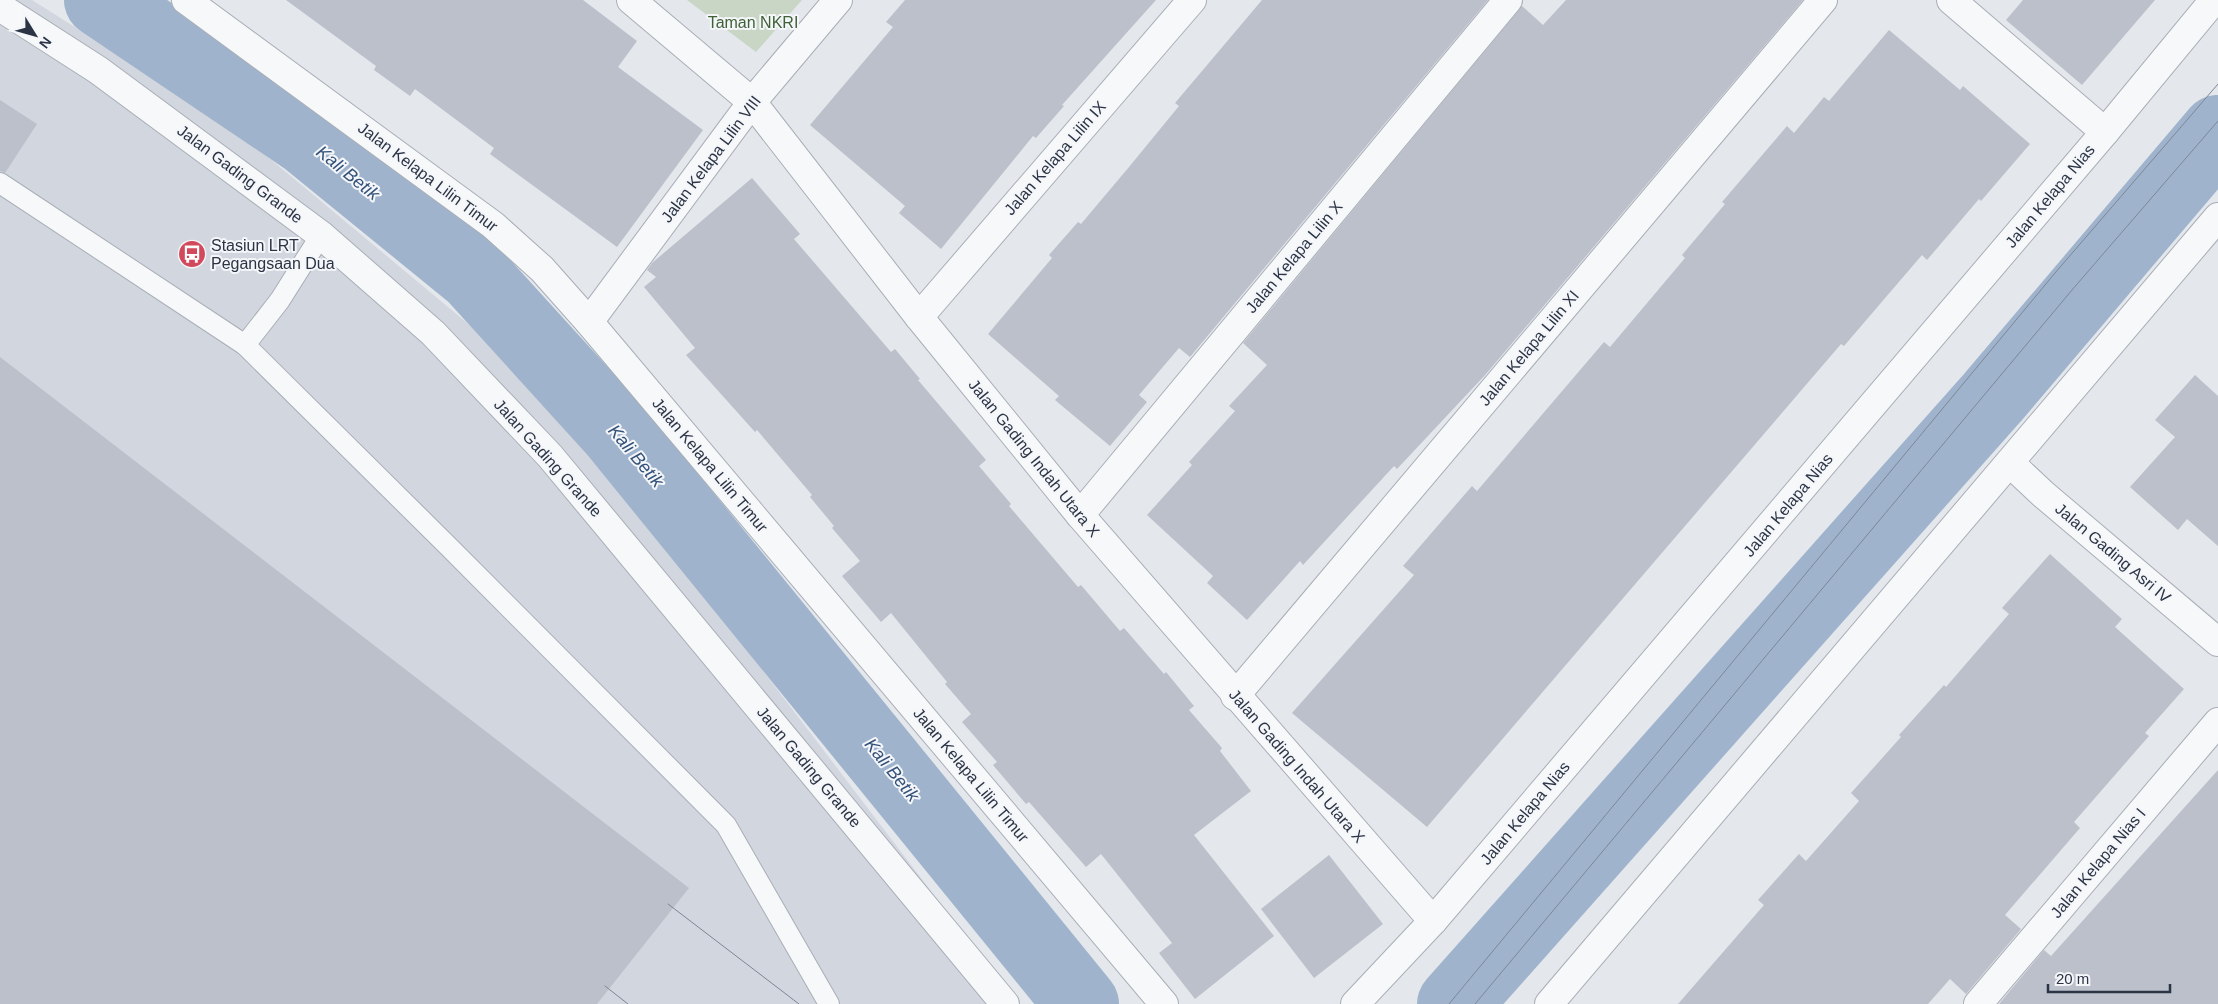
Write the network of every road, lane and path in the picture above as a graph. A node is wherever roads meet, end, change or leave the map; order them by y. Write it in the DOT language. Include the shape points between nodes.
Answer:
graph roads {
  1 [pos="186,0"];
  2 [pos="631,0"];
  3 [pos="838,0"];
  4 [pos="1192,0"];
  5 [pos="1508,0"];
  6 [pos="1823,0"];
  7 [pos="1951,0"];
  8 [pos="2214,0"];
  9 [pos="0,7"];
  10 [pos="752,102"];
  11 [pos="2105,132"];
  12 [pos="0,182"];
  13 [pos="2218,217"];
  14 [pos="321,235"];
  15 [pos="919,317"];
  16 [pos="589,322"];
  17 [pos="245,345"];
  18 [pos="2010,463"];
  19 [pos="1080,515"];
  20 [pos="2218,642"];
  21 [pos="1235,696"];
  22 [pos="2218,722"];
  23 [pos="1433,922"];
  24 [pos="829,1004"];
  25 [pos="1006,1004"];
  26 [pos="1164,1004"];
  27 [pos="1355,1004"];
  28 [pos="1549,1004"];
  29 [pos="1978,1004"];
  1 -- 16 [label="street, Jalan Kelapa Lilin Timur" via="494,225 542,269"];
  2 -- 10 [label="street, Jalan Gading Indah Utara X"];
  3 -- 10 [label="street, Jalan Kelapa Lilin VIII"];
  4 -- 15 [label="street, Jalan Kelapa Lilin IX"];
  5 -- 19 [label="street, Jalan Kelapa Lilin X"];
  6 -- 21 [label="street, Jalan Kelapa Lilin XI"];
  7 -- 11 [label="street"];
  8 -- 11 [label="street, Jalan Kelapa Nias"];
  9 -- 14 [label="street, Jalan Gading Grande" via="98,70"];
  10 -- 15 [label="street, Jalan Gading Indah Utara X"];
  10 -- 16 [label="street, Jalan Kelapa Lilin VIII"];
  11 -- 23 [label="street, Jalan Kelapa Nias"];
  12 -- 17 [label="lane"];
  13 -- 18 [label="street"];
  14 -- 17 [label="lane" via="280,300"];
  14 -- 25 [label="street, Jalan Gading Grande" via="433,333 550,456"];
  15 -- 19 [label="street, Jalan Gading Indah Utara X"];
  16 -- 26 [label="street, Jalan Kelapa Lilin Timur"];
  17 -- 24 [label="lane" via="726,825"];
  18 -- 20 [label="street, Jalan Gading Asri IV"];
  18 -- 28 [label="street"];
  19 -- 21 [label="street, Jalan Gading Indah Utara X"];
  21 -- 23 [label="street, Jalan Gading Indah Utara X"];
  22 -- 29 [label="street, Jalan Kelapa Nias I"];
  23 -- 27 [label="street, Jalan Kelapa Nias"];
}
